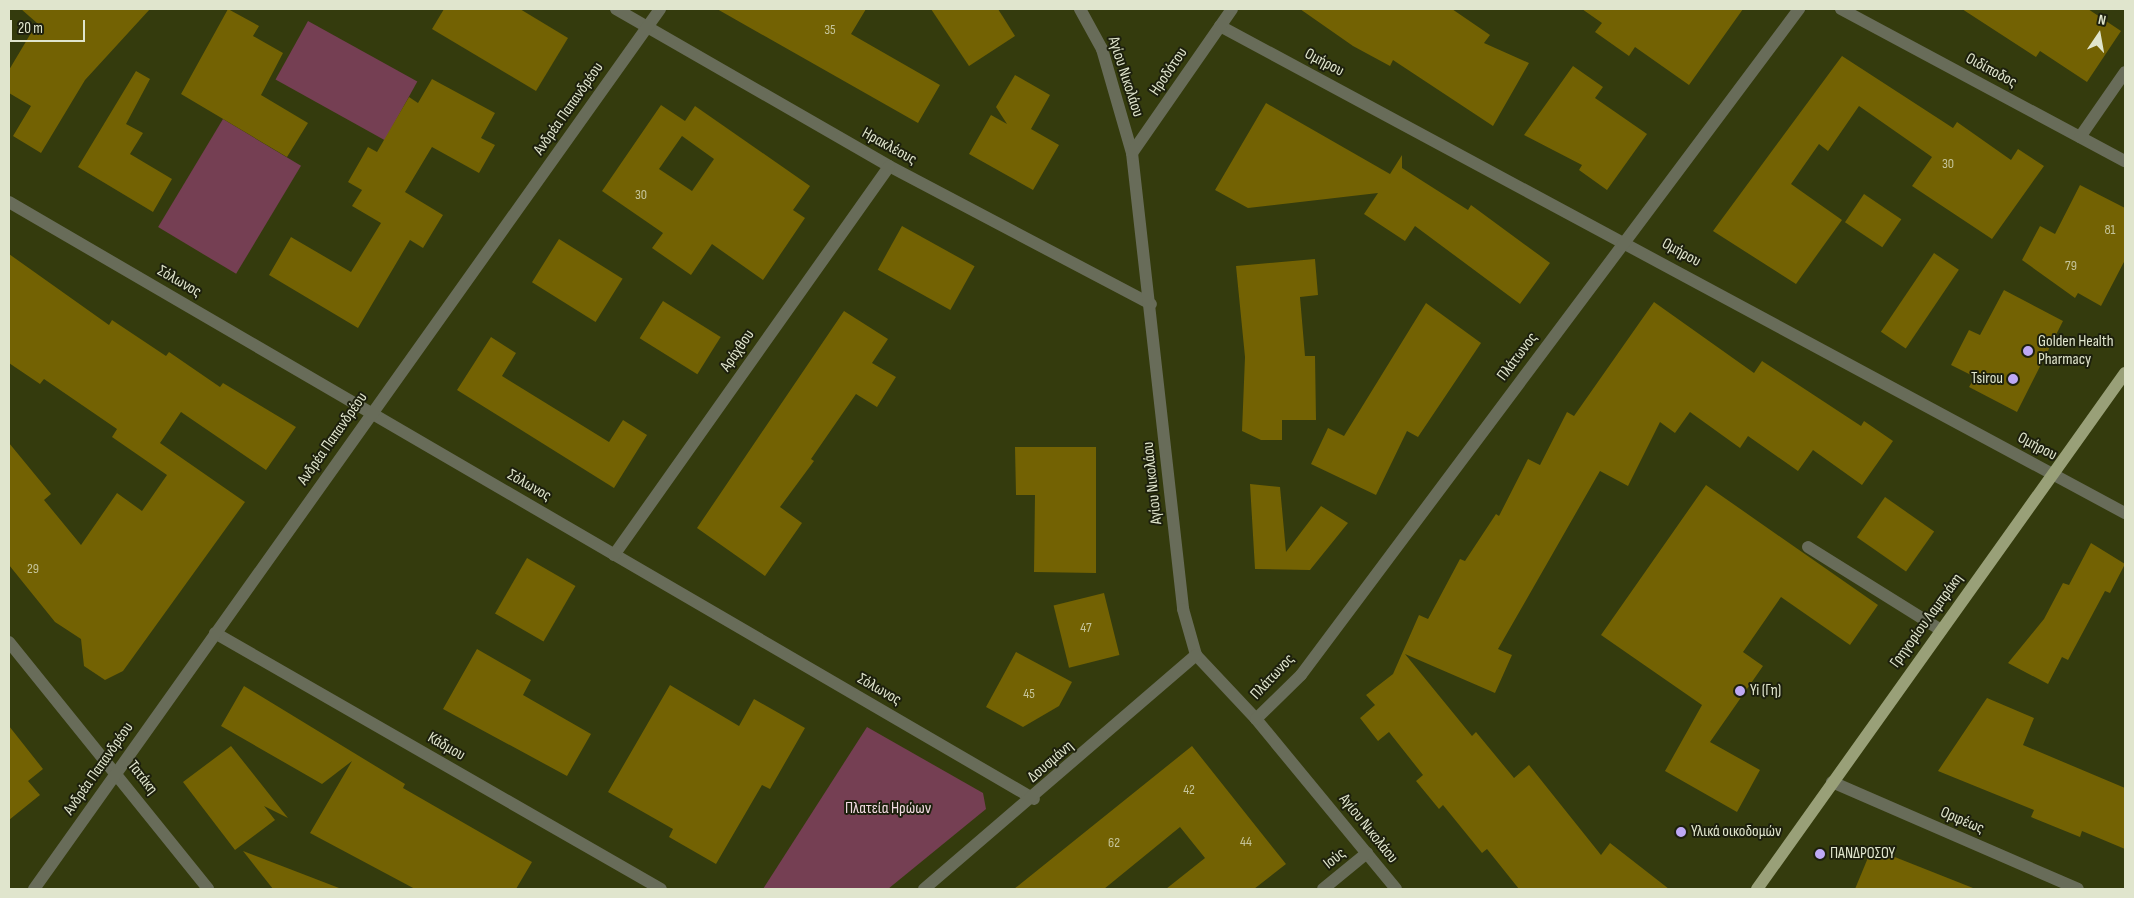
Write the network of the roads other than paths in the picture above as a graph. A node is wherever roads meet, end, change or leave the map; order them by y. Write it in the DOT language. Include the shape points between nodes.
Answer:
graph roads {
  1 [pos="616,9"];
  2 [pos="660,9"];
  3 [pos="1080,9"];
  4 [pos="1232,9"];
  5 [pos="1800,9"];
  6 [pos="1841,9"];
  7 [pos="648,26"];
  8 [pos="1220,26"];
  9 [pos="2125,72"];
  10 [pos="2080,137"];
  11 [pos="1132,153"];
  12 [pos="2125,162"];
  13 [pos="889,166"];
  14 [pos="9,202"];
  15 [pos="1624,241"];
  16 [pos="1151,304"];
  17 [pos="2125,373"];
  18 [pos="372,414"];
  19 [pos="2053,474"];
  20 [pos="2125,514"];
  21 [pos="1808,547"];
  22 [pos="614,555"];
  23 [pos="1941,630"];
  24 [pos="216,633"];
  25 [pos="9,642"];
  26 [pos="1196,655"];
  27 [pos="1256,719"];
  28 [pos="117,771"];
  29 [pos="1832,782"];
  30 [pos="1034,799"];
  31 [pos="1367,853"];
  32 [pos="34,889"];
  33 [pos="208,889"];
  34 [pos="661,889"];
  35 [pos="924,889"];
  36 [pos="1323,889"];
  37 [pos="1396,889"];
  38 [pos="1757,889"];
  39 [pos="2078,889"];
  1 -- 7 [label="street, Ηρακλέους"];
  2 -- 7 [label="street, Ανδρέα Παπανδρέου"];
  3 -- 11 [label="street, Αγίου Νικολάου" via="1102,49"];
  4 -- 8 [label="street, Ηροδότου"];
  5 -- 15 [label="street, Πλάτωνος"];
  6 -- 10 [label="street, Οιδίποδος"];
  7 -- 13 [label="street, Ηρακλέους"];
  7 -- 18 [label="street, Ανδρέα Παπανδρέου"];
  8 -- 11 [label="street, Ηροδότου"];
  8 -- 15 [label="street, Ομήρου"];
  9 -- 10 [label="street"];
  10 -- 12 [label="street, Οιδίποδος"];
  11 -- 16 [label="street, Αγίου Νικολάου"];
  13 -- 16 [label="street, Ηρακλέους"];
  13 -- 22 [label="street, Αράχθου"];
  14 -- 18 [label="street, Σόλωνος"];
  15 -- 19 [label="street, Ομήρου"];
  15 -- 27 [label="street, Πλάτωνος" via="1301,674"];
  16 -- 26 [label="street, Αγίου Νικολάου" via="1182,609"];
  17 -- 19 [label="main road, Γρηγορίου Λαμπράκη"];
  18 -- 22 [label="street, Σόλωνος"];
  18 -- 24 [label="street, Ανδρέα Παπανδρέου"];
  19 -- 20 [label="street, Ομήρου"];
  19 -- 23 [label="main road, Γρηγορίου Λαμπράκη"];
  21 -- 23 [label="street"];
  22 -- 30 [label="street, Σόλωνος"];
  23 -- 29 [label="main road, Γρηγορίου Λαμπράκη"];
  24 -- 28 [label="street, Ανδρέα Παπανδρέου"];
  24 -- 34 [label="street, Κάδμου"];
  25 -- 28 [label="street, Τατάκη"];
  26 -- 27 [label="street, Αγίου Νικολάου"];
  26 -- 30 [label="street, Δουσμάνη"];
  27 -- 31 [label="street, Αγίου Νικολάου"];
  28 -- 32 [label="street, Ανδρέα Παπανδρέου"];
  28 -- 33 [label="street, Τατάκη"];
  29 -- 38 [label="main road, Γρηγορίου Λαμπράκη"];
  29 -- 39 [label="street, Ορφέως"];
  30 -- 35 [label="street, Δουσμάνη"];
  31 -- 36 [label="street, Ιούς"];
  31 -- 37 [label="street, Αγίου Νικολάου"];
}
